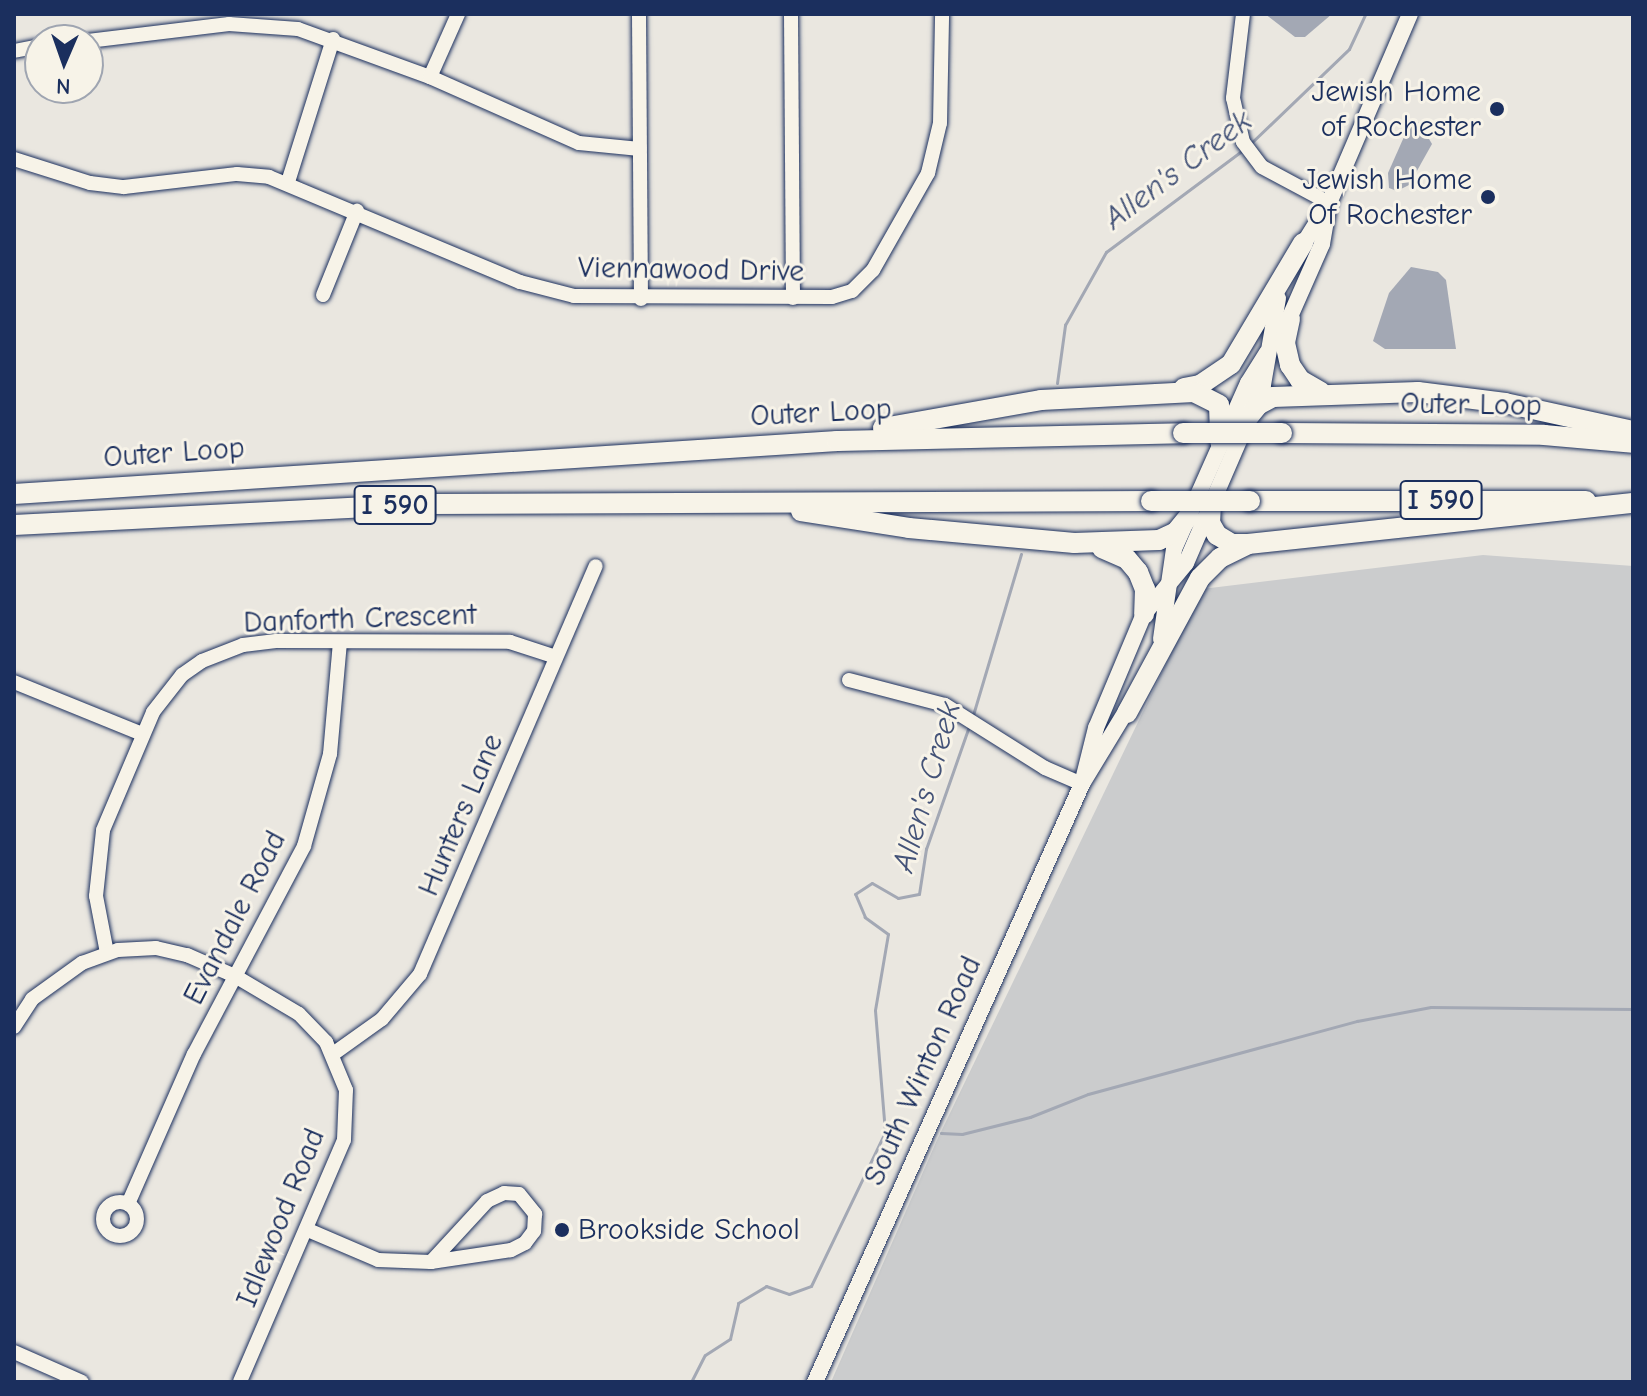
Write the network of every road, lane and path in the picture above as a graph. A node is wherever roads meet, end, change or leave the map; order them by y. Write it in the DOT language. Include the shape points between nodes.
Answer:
graph roads {
  1 [pos="458,14"];
  2 [pos="639,14"];
  3 [pos="791,14"];
  4 [pos="942,14"];
  5 [pos="1243,14"];
  6 [pos="1410,14"];
  7 [pos="104,39"];
  8 [pos="333,39"];
  9 [pos="430,77"];
  10 [pos="640,149"];
  11 [pos="14,159"];
  12 [pos="288,182"];
  13 [pos="1329,203"];
  14 [pos="357,211"];
  15 [pos="1303,243"];
  16 [pos="323,295"];
  17 [pos="793,298"];
  18 [pos="641,299"];
  19 [pos="1290,319"];
  20 [pos="1269,351"];
  21 [pos="1321,392"];
  22 [pos="1160,393"];
  23 [pos="1246,420"];
  24 [pos="1633,431"];
  25 [pos="837,441"];
  26 [pos="1220,442"];
  27 [pos="1633,443"];
  28 [pos="14,494"];
  29 [pos="1633,502"];
  30 [pos="777,504"];
  31 [pos="1211,505"];
  32 [pos="1189,516"];
  33 [pos="14,525"];
  34 [pos="1074,543"];
  35 [pos="1248,544"];
  36 [pos="596,566"];
  37 [pos="1169,583"];
  38 [pos="1144,614"];
  39 [pos="340,642"];
  40 [pos="556,657"];
  41 [pos="849,680"];
  42 [pos="14,682"];
  43 [pos="1127,713"];
  44 [pos="142,734"];
  45 [pos="1082,784"];
  46 [pos="107,953"];
  47 [pos="235,976"];
  48 [pos="14,1027"];
  49 [pos="333,1054"];
  50 [pos="128,1204"];
  51 [pos="308,1230"];
  52 [pos="431,1262"];
  53 [pos="14,1352"];
  54 [pos="82,1382"];
  55 [pos="240,1382"];
  56 [pos="815,1382"];
  1 -- 9 [label="street"];
  2 -- 10 [label="street"];
  3 -- 17 [label="street"];
  4 -- 17 [label="street, Viennawood Drive" via="940,123 916,202 862,283 840,295"];
  5 -- 13 [label="street" via="1233,98 1244,144 1257,162"];
  6 -- 13 [label="main road, South Winton Road"];
  7 -- 8 [label="street" via="253,23"];
  8 -- 9 [label="street"];
  8 -- 12 [label="street"];
  9 -- 10 [label="street" via="579,143"];
  10 -- 18 [label="street"];
  11 -- 12 [label="street, Viennawood Drive" via="102,185 237,174"];
  12 -- 14 [label="street, Viennawood Drive"];
  13 -- 15 [label="main road, South Winton Road"];
  13 -- 19 [label="main road, South Winton Road" via="1326,232"];
  14 -- 16 [label="street"];
  14 -- 18 [label="street, Viennawood Drive" via="530,285 594,298"];
  15 -- 20 [label="main road, South Winton Road" via="1273,309"];
  15 -- 22 [label="highway" via="1231,364 1200,385"];
  17 -- 18 [label="street, Viennawood Drive"];
  19 -- 20 [label="main road, South Winton Road"];
  19 -- 21 [label="highway" via="1285,343 1290,365 1300,380"];
  20 -- 23 [label="main road, South Winton Road" via="1265,379"];
  20 -- 26 [label="main road, South Winton Road"];
  21 -- 23 [label="highway" via="1269,398"];
  21 -- 24 [label="highway" via="1468,397"];
  22 -- 25 [label="highway" via="1023,402 869,429"];
  22 -- 26 [label="highway" via="1194,392 1215,400 1221,412"];
  23 -- 31 [label="main road, South Winton Road"];
  25 -- 27 [label="highway, Outer Loop / I 590, bridge" via="1282,433 1544,435"];
  25 -- 28 [label="highway, Outer Loop / I 590"];
  26 -- 32 [label="main road, South Winton Road"];
  29 -- 30 [label="highway, Outer Loop / I 590, bridge"];
  29 -- 35 [label="highway"];
  30 -- 33 [label="highway, Outer Loop / I 590" via="423,504"];
  30 -- 34 [label="highway" via="818,516"];
  31 -- 35 [label="highway" via="1210,523 1217,535 1228,543"];
  31 -- 37 [label="main road, South Winton Road" via="1186,563"];
  32 -- 34 [label="highway" via="1176,532 1159,540"];
  32 -- 37 [label="main road, South Winton Road" via="1172,553"];
  34 -- 38 [label="highway" via="1114,552 1133,565 1144,585"];
  35 -- 43 [label="highway" via="1220,558 1200,578"];
  36 -- 40 [label="street, Hunters Lane"];
  37 -- 38 [label="main road, South Winton Road"];
  37 -- 43 [label="main road, South Winton Road" via="1165,628"];
  38 -- 45 [label="main road, South Winton Road" via="1100,717"];
  39 -- 40 [label="street, Danforth Crescent" via="510,642"];
  39 -- 44 [label="street, Danforth Crescent" via="262,642 223,651 182,675"];
  39 -- 47 [label="street, Evandale Road" via="335,718 310,828 283,891"];
  40 -- 49 [label="street, Hunters Lane" via="420,974 382,1019"];
  41 -- 45 [label="street" via="945,705"];
  42 -- 44 [label="street"];
  43 -- 45 [label="main road, South Winton Road"];
  44 -- 46 [label="street, Danforth Crescent" via="98,853 96,896"];
  45 -- 56 [label="main road, South Winton Road"];
  46 -- 47 [label="street, Idlewood Road" via="167,949"];
  46 -- 48 [label="street" via="52,981"];
  47 -- 49 [label="street, Idlewood Road" via="299,1014"];
  47 -- 50 [label="street, Evandale Road"];
  49 -- 51 [label="street, Idlewood Road" via="346,1090 347,1127"];
  51 -- 52 [label="street" via="378,1260"];
  51 -- 55 [label="street, Idlewood Road"];
  52 -- 52 [label="street" via="511,1250 525,1243 534,1231 530,1203 519,1194 504,1193 487,1201"];
  53 -- 54 [label="street"];
}
